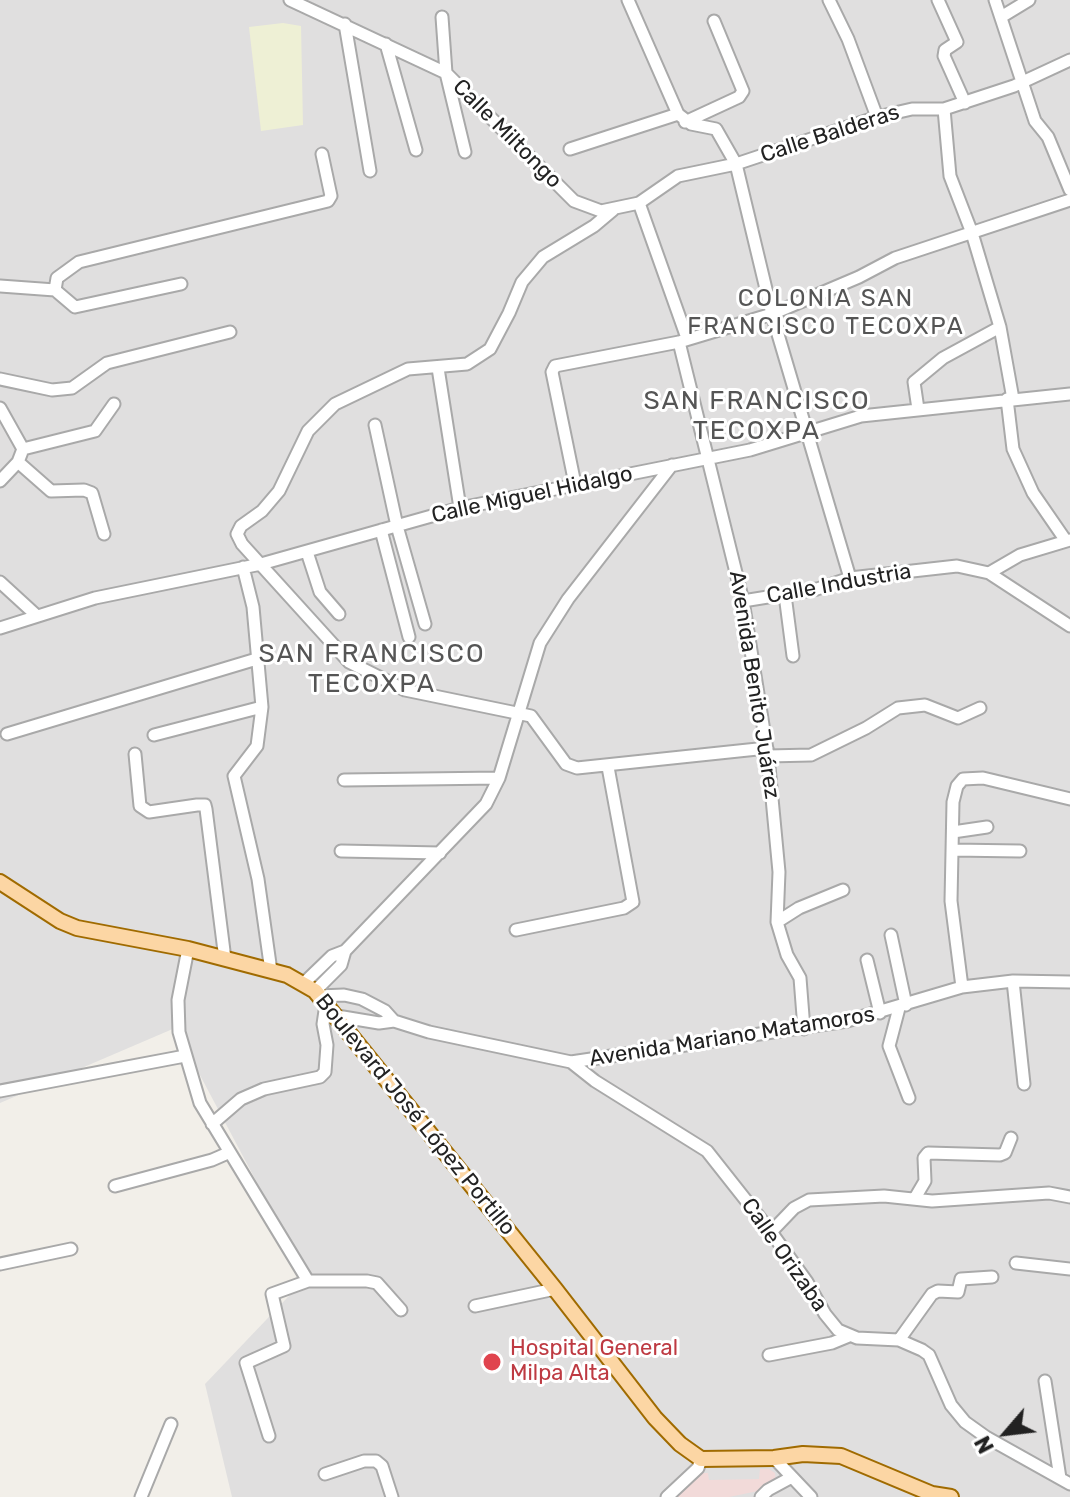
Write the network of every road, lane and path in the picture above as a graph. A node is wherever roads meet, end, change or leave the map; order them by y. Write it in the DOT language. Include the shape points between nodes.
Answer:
graph roads {
  1 [pos="290,0"];
  2 [pos="628,0"];
  3 [pos="829,0"];
  4 [pos="938,0"];
  5 [pos="995,0"];
  6 [pos="1029,0"];
  7 [pos="442,17"];
  8 [pos="1001,17"];
  9 [pos="714,21"];
  10 [pos="345,24"];
  11 [pos="386,44"];
  12 [pos="1070,60"];
  13 [pos="446,73"];
  14 [pos="1022,82"];
  15 [pos="965,103"];
  16 [pos="944,109"];
  17 [pos="877,117"];
  18 [pos="682,118"];
  19 [pos="570,149"];
  20 [pos="416,150"];
  21 [pos="465,152"];
  22 [pos="322,154"];
  23 [pos="736,164"];
  24 [pos="370,171"];
  25 [pos="1070,190"];
  26 [pos="1070,200"];
  27 [pos="639,203"];
  28 [pos="613,210"];
  29 [pos="972,233"];
  30 [pos="181,284"];
  31 [pos="0,286"];
  32 [pos="55,290"];
  33 [pos="772,314"];
  34 [pos="1000,327"];
  35 [pos="230,332"];
  36 [pos="683,340"];
  37 [pos="438,368"];
  38 [pos="0,379"];
  39 [pos="1070,394"];
  40 [pos="1010,399"];
  41 [pos="114,404"];
  42 [pos="0,408"];
  43 [pos="918,409"];
  44 [pos="375,425"];
  45 [pos="808,432"];
  46 [pos="23,449"];
  47 [pos="710,458"];
  48 [pos="18,462"];
  49 [pos="672,465"];
  50 [pos="0,481"];
  51 [pos="575,484"];
  52 [pos="460,508"];
  53 [pos="397,526"];
  54 [pos="381,530"];
  55 [pos="104,534"];
  56 [pos="1066,541"];
  57 [pos="307,552"];
  58 [pos="1070,556"];
  59 [pos="261,564"];
  60 [pos="243,567"];
  61 [pos="989,573"];
  62 [pos="850,578"];
  63 [pos="0,582"];
  64 [pos="785,595"];
  65 [pos="743,601"];
  66 [pos="339,614"];
  67 [pos="36,615"];
  68 [pos="425,624"];
  69 [pos="1070,626"];
  70 [pos="0,628"];
  71 [pos="409,637"];
  72 [pos="793,656"];
  73 [pos="260,658"];
  74 [pos="262,707"];
  75 [pos="980,708"];
  76 [pos="520,712"];
  77 [pos="7,734"];
  78 [pos="154,735"];
  79 [pos="767,752"];
  80 [pos="135,754"];
  81 [pos="608,767"];
  82 [pos="499,778"];
  83 [pos="344,780"];
  84 [pos="1070,799"];
  85 [pos="987,827"];
  86 [pos="953,832"];
  87 [pos="953,850"];
  88 [pos="341,851"];
  89 [pos="1020,851"];
  90 [pos="440,853"];
  91 [pos="0,882"];
  92 [pos="843,890"];
  93 [pos="777,922"];
  94 [pos="516,930"];
  95 [pos="891,935"];
  96 [pos="188,949"];
  97 [pos="225,959"];
  98 [pos="867,960"];
  99 [pos="271,971"];
  100 [pos="1013,981"];
  101 [pos="1070,982"];
  102 [pos="962,987"];
  103 [pos="316,994"];
  104 [pos="903,1006"];
  105 [pos="880,1013"];
  106 [pos="337,1016"];
  107 [pos="394,1021"];
  108 [pos="804,1029"];
  109 [pos="185,1056"];
  110 [pos="571,1062"];
  111 [pos="1024,1084"];
  112 [pos="0,1091"];
  113 [pos="909,1098"];
  114 [pos="212,1124"];
  115 [pos="1011,1138"];
  116 [pos="228,1153"];
  117 [pos="115,1186"];
  118 [pos="1070,1197"];
  119 [pos="915,1198"];
  120 [pos="771,1232"];
  121 [pos="71,1249"];
  122 [pos="1016,1263"];
  123 [pos="0,1264"];
  124 [pos="1070,1269"];
  125 [pos="992,1277"];
  126 [pos="308,1281"];
  127 [pos="555,1289"];
  128 [pos="475,1306"];
  129 [pos="401,1310"];
  130 [pos="849,1336"];
  131 [pos="899,1340"];
  132 [pos="769,1355"];
  133 [pos="1045,1381"];
  134 [pos="171,1424"];
  135 [pos="269,1436"];
  136 [pos="774,1458"];
  137 [pos="701,1459"];
  138 [pos="325,1474"];
  139 [pos="792,1477"];
  140 [pos="1065,1481"];
  141 [pos="933,1496"];
  142 [pos="141,1497"];
  143 [pos="392,1497"];
  144 [pos="667,1497"];
  145 [pos="761,1497"];
  146 [pos="811,1497"];
  147 [pos="951,1497"];
  1 -- 10 [label="street, Calle Miltongo"];
  2 -- 18 [label="street"];
  3 -- 17 [label="street"];
  4 -- 15 [label="street" via="957,42 944,56"];
  5 -- 8 [label="street"];
  6 -- 8 [label="street"];
  7 -- 13 [label="street"];
  8 -- 14 [label="street"];
  9 -- 18 [label="street" via="743,91"];
  10 -- 11 [label="street, Calle Miltongo"];
  10 -- 24 [label="street"];
  11 -- 13 [label="street, Calle Miltongo"];
  11 -- 20 [label="street"];
  12 -- 14 [label="street, Calle Balderas"];
  13 -- 21 [label="street"];
  13 -- 28 [label="street, Calle Miltongo" via="574,201"];
  14 -- 15 [label="street, Calle Balderas"];
  14 -- 25 [label="street"];
  15 -- 16 [label="street, Calle Balderas"];
  16 -- 17 [label="street, Calle Balderas"];
  16 -- 29 [label="street" via="950,176"];
  17 -- 23 [label="street, Calle Balderas"];
  18 -- 19 [label="street"];
  18 -- 23 [label="street" via="716,129"];
  22 -- 32 [label="street" via="328,201 79,262 57,278"];
  23 -- 27 [label="street, Calle Balderas" via="678,176"];
  23 -- 33 [label="street"];
  26 -- 29 [label="street"];
  27 -- 28 [label="street, Calle Miltongo"];
  27 -- 36 [label="street, Avenida Benito Juárez"];
  28 -- 37 [label="street" via="543,257 522,282 490,349 467,364"];
  29 -- 33 [label="street" via="895,258"];
  29 -- 34 [label="street"];
  30 -- 32 [label="street" via="75,307"];
  31 -- 32 [label="street"];
  33 -- 36 [label="street"];
  33 -- 45 [label="street"];
  34 -- 40 [label="street"];
  34 -- 43 [label="street" via="943,358 914,382"];
  35 -- 38 [label="street" via="107,363 72,388 52,390"];
  36 -- 47 [label="street, Avenida Benito Juárez"];
  36 -- 51 [label="street" via="555,366"];
  37 -- 52 [label="street"];
  37 -- 59 [label="street" via="408,369 371,385 335,404 308,431 279,491 237,534"];
  39 -- 40 [label="street, Calle Miguel Hidalgo"];
  40 -- 43 [label="street, Calle Miguel Hidalgo"];
  40 -- 56 [label="street" via="1013,449 1033,493"];
  41 -- 46 [label="street" via="95,431"];
  42 -- 46 [label="street"];
  43 -- 45 [label="street, Calle Miguel Hidalgo" via="861,416"];
  44 -- 53 [label="street"];
  45 -- 47 [label="street, Calle Miguel Hidalgo"];
  45 -- 62 [label="street"];
  46 -- 48 [label="street"];
  47 -- 49 [label="street, Calle Miguel Hidalgo"];
  47 -- 65 [label="street, Avenida Benito Juárez"];
  48 -- 50 [label="street"];
  48 -- 55 [label="street" via="51,491 92,493"];
  49 -- 51 [label="street, Calle Miguel Hidalgo"];
  49 -- 76 [label="street" via="540,643"];
  51 -- 52 [label="street, Calle Miguel Hidalgo"];
  52 -- 53 [label="street, Calle Miguel Hidalgo"];
  53 -- 54 [label="street, Calle Miguel Hidalgo"];
  53 -- 68 [label="street"];
  54 -- 57 [label="street, Calle Miguel Hidalgo"];
  54 -- 71 [label="street"];
  56 -- 58 [label="street"];
  56 -- 61 [label="street" via="1020,555"];
  57 -- 59 [label="street, Calle Miguel Hidalgo"];
  57 -- 66 [label="street" via="320,592"];
  59 -- 60 [label="street, Calle Miguel Hidalgo"];
  59 -- 76 [label="street" via="349,662 405,690"];
  60 -- 67 [label="street, Calle Miguel Hidalgo"];
  60 -- 73 [label="street"];
  61 -- 62 [label="street, Calle Industria" via="957,566"];
  61 -- 69 [label="street"];
  62 -- 64 [label="street, Calle Industria"];
  63 -- 67 [label="street"];
  64 -- 65 [label="street, Calle Industria"];
  64 -- 72 [label="street"];
  65 -- 79 [label="street, Avenida Benito Juárez"];
  67 -- 70 [label="street, Calle Miguel Hidalgo"];
  73 -- 74 [label="street"];
  73 -- 77 [label="street"];
  74 -- 78 [label="street"];
  74 -- 99 [label="street" via="257,746 234,776 258,879"];
  75 -- 79 [label="street" via="958,718 925,705 898,708 811,755"];
  76 -- 81 [label="street" via="534,718 566,764"];
  76 -- 82 [label="street"];
  79 -- 81 [label="street"];
  79 -- 93 [label="street, Avenida Benito Juárez" via="779,872"];
  80 -- 97 [label="street" via="140,806 149,812 205,805"];
  81 -- 94 [label="street" via="633,902"];
  82 -- 83 [label="street"];
  82 -- 90 [label="street" via="486,804"];
  84 -- 86 [label="street" via="983,778 963,779 953,802"];
  85 -- 86 [label="street"];
  86 -- 87 [label="street"];
  87 -- 89 [label="street"];
  87 -- 102 [label="street" via="953,927"];
  88 -- 90 [label="street"];
  90 -- 103 [label="street" via="345,951 341,965"];
  91 -- 96 [label="main road, Boulevard José López Portillo" via="77,928"];
  92 -- 93 [label="street"];
  93 -- 108 [label="street, Avenida Benito Juárez" via="800,978"];
  95 -- 104 [label="street"];
  96 -- 97 [label="main road, Boulevard José López Portillo"];
  96 -- 109 [label="street" via="178,1000"];
  97 -- 99 [label="main road, Boulevard José López Portillo"];
  98 -- 105 [label="street"];
  99 -- 103 [label="main road, Boulevard José López Portillo"];
  100 -- 101 [label="street, Avenida Mariano Matamoros"];
  100 -- 102 [label="street, Avenida Mariano Matamoros"];
  100 -- 111 [label="street"];
  102 -- 104 [label="street, Avenida Mariano Matamoros"];
  103 -- 106 [label="main road, Boulevard José López Portillo"];
  103 -- 107 [label="street, Avenida Mariano Matamoros" via="362,999"];
  103 -- 114 [label="street" via="327,1045 325,1072 241,1099"];
  104 -- 105 [label="street, Avenida Mariano Matamoros"];
  104 -- 113 [label="street" via="889,1046"];
  105 -- 108 [label="street, Avenida Mariano Matamoros"];
  106 -- 107 [label="street, Avenida Mariano Matamoros"];
  106 -- 127 [label="main road, Boulevard José López Portillo"];
  107 -- 110 [label="street, Avenida Mariano Matamoros"];
  108 -- 110 [label="street, Avenida Mariano Matamoros"];
  109 -- 112 [label="street"];
  109 -- 114 [label="street"];
  110 -- 120 [label="street, Calle Orizaba" via="707,1151"];
  114 -- 116 [label="street"];
  115 -- 119 [label="street" via="1000,1155 928,1153 925,1181"];
  116 -- 117 [label="street"];
  116 -- 126 [label="street"];
  118 -- 119 [label="street" via="1049,1193"];
  119 -- 120 [label="street" via="809,1200"];
  120 -- 130 [label="street, Calle Orizaba" via="830,1323"];
  121 -- 123 [label="street"];
  122 -- 124 [label="street"];
  125 -- 131 [label="street" via="961,1279 958,1292 932,1294"];
  126 -- 129 [label="street" via="377,1283"];
  126 -- 135 [label="street" via="272,1294 284,1346 246,1363"];
  127 -- 128 [label="street"];
  127 -- 137 [label="main road, Boulevard José López Portillo" via="655,1418"];
  130 -- 131 [label="street"];
  130 -- 132 [label="street"];
  131 -- 140 [label="street" via="929,1355 951,1405 965,1422"];
  133 -- 140 [label="street"];
  134 -- 142 [label="street"];
  136 -- 137 [label="main road"];
  136 -- 139 [label="street"];
  136 -- 141 [label="main road" via="841,1456"];
  137 -- 144 [label="street"];
  138 -- 143 [label="street" via="376,1461"];
  139 -- 145 [label="street"];
  139 -- 146 [label="street"];
  141 -- 147 [label="main road"];
}
